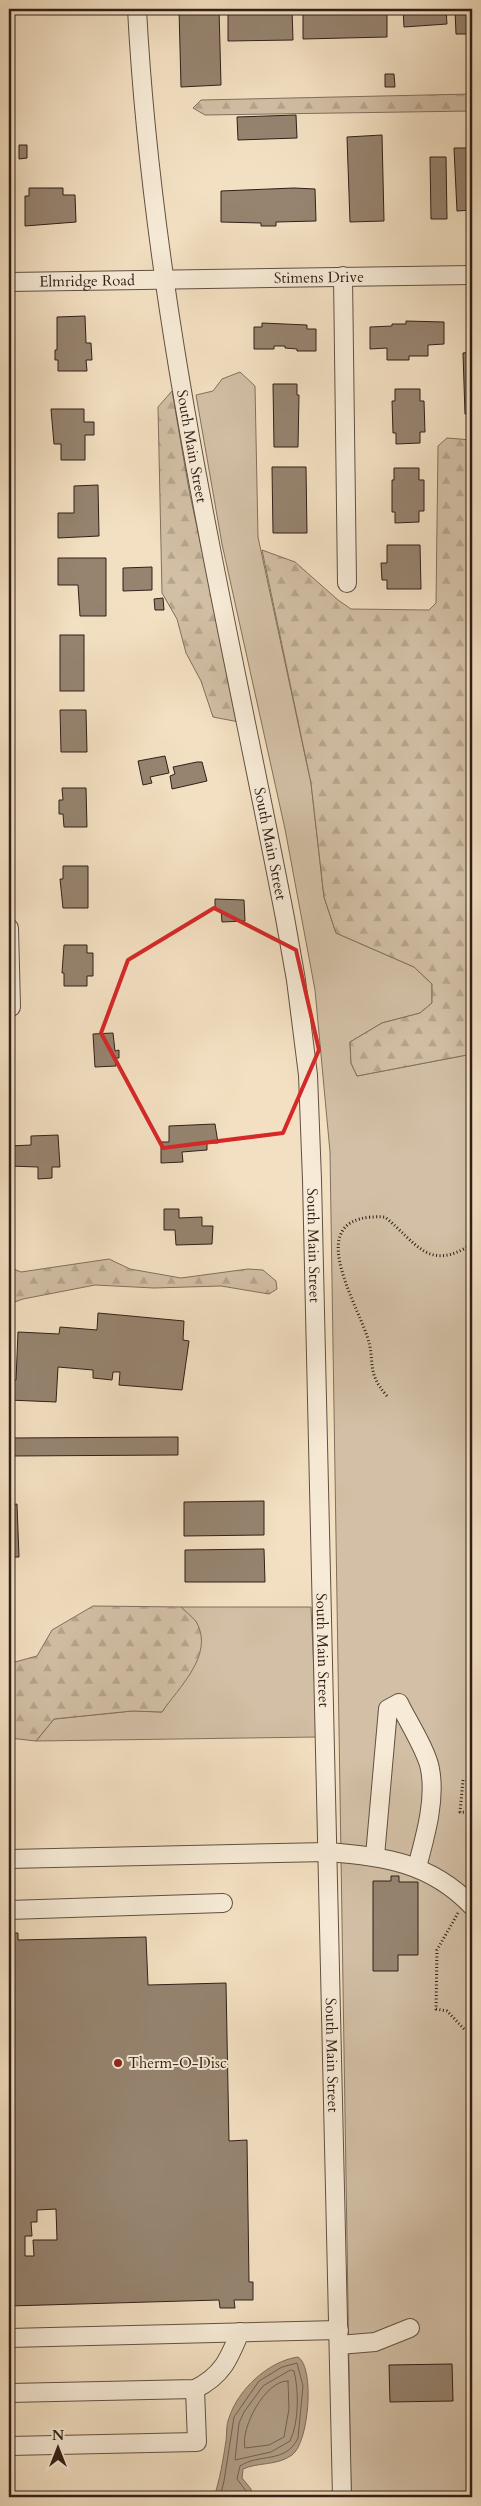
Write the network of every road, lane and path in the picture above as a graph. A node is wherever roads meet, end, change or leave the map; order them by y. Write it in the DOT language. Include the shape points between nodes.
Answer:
graph roads {
  1 [pos="137,9"];
  2 [pos="472,275"];
  3 [pos="343,276"];
  4 [pos="165,279"];
  5 [pos="9,282"];
  6 [pos="347,583"];
  7 [pos="9,928"];
  8 [pos="11,1007"];
  9 [pos="472,1244"];
  10 [pos="387,1396"];
  11 [pos="463,1780"];
  12 [pos="472,1813"];
  13 [pos="327,1852"];
  14 [pos="375,1856"];
  15 [pos="9,1859"];
  16 [pos="417,1867"];
  17 [pos="223,1903"];
  18 [pos="466,1909"];
  19 [pos="9,1910"];
  20 [pos="465,2030"];
  21 [pos="410,2328"];
  22 [pos="240,2332"];
  23 [pos="9,2338"];
  24 [pos="339,2338"];
  25 [pos="195,2389"];
  26 [pos="9,2393"];
  27 [pos="9,2446"];
  28 [pos="342,2497"];
  1 -- 4 [label="street, South Main Street" via="147,145"];
  2 -- 3 [label="street, Stimens Drive"];
  3 -- 4 [label="street, Stimens Drive"];
  3 -- 6 [label="street"];
  4 -- 5 [label="street, Elmridge Road"];
  4 -- 13 [label="street, South Main Street" via="203,514 285,918 308,1076"];
  7 -- 8 [label="street"];
  9 -- 10 [label="path" via="453,1255 439,1257 428,1254 385,1217 361,1219 343,1230 337,1242 337,1258 369,1340 371,1367 377,1385"];
  11 -- 12 [label="path" via="460,1812"];
  13 -- 14 [label="street"];
  13 -- 15 [label="street"];
  13 -- 24 [label="street, South Main Street"];
  14 -- 16 [label="street"];
  14 -- 16 [label="street" via="388,1709 399,1703 430,1767 432,1785"];
  16 -- 18 [label="street" via="444,1883"];
  17 -- 19 [label="street"];
  18 -- 20 [label="path" via="437,1950 436,2009 447,2012"];
  21 -- 24 [label="street" via="376,2342"];
  22 -- 23 [label="street"];
  22 -- 24 [label="street"];
  22 -- 25 [label="street" via="229,2360 211,2381"];
  24 -- 28 [label="street, South Main Street"];
  25 -- 26 [label="street"];
  25 -- 27 [label="street" via="197,2442"];
}
